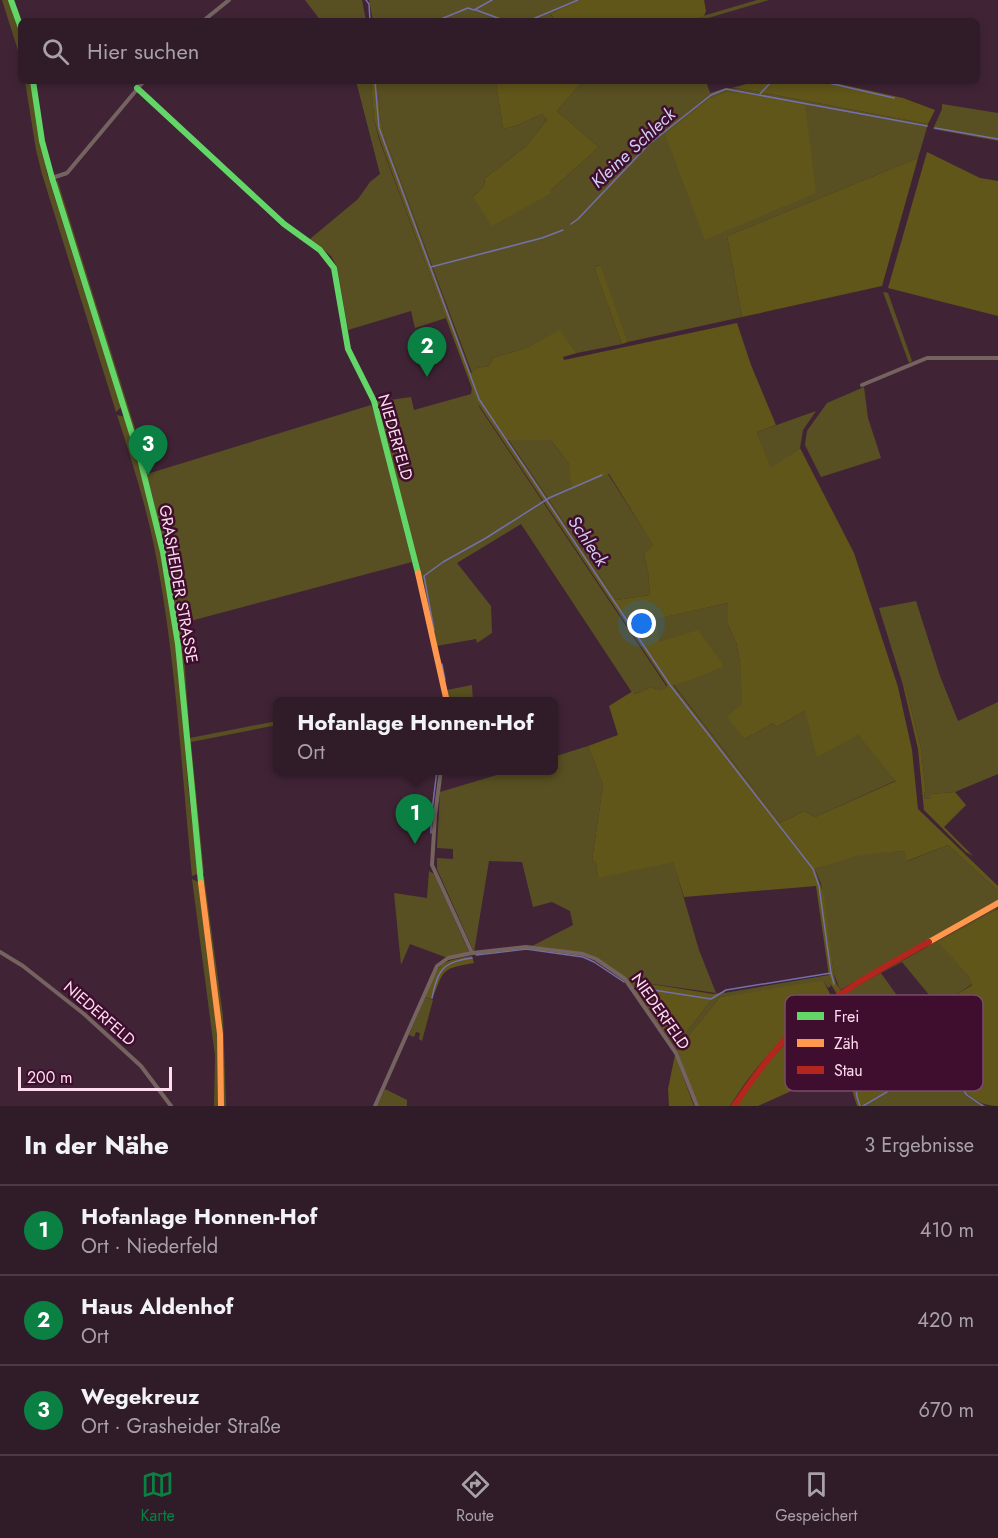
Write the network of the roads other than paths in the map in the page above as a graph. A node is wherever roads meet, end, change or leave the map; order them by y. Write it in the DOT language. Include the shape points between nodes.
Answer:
graph roads {
  1 [pos="11,0"];
  2 [pos="230,0"];
  3 [pos="207,18"];
  4 [pos="18,20"];
  5 [pos="33,84"];
  6 [pos="141,84"];
  7 [pos="137,88"];
  8 [pos="52,178"];
  9 [pos="998,358"];
  10 [pos="862,385"];
  11 [pos="446,697"];
  12 [pos="440,775"];
  13 [pos="998,903"];
  14 [pos="0,952"];
  15 [pos="472,953"];
  16 [pos="836,995"];
  17 [pos="785,1040"];
  18 [pos="171,1106"];
  19 [pos="221,1106"];
  20 [pos="375,1106"];
  21 [pos="697,1106"];
  22 [pos="734,1106"];
  1 -- 4 [label="street"];
  2 -- 3 [label="street"];
  5 -- 8 [label="street, GRASHEIDER STRASSE"];
  6 -- 7 [label="street"];
  7 -- 8 [label="street" via="67,173"];
  7 -- 11 [label="street, NIEDERFELD" via="284,224 320,250 334,268 348,349 374,402"];
  8 -- 19 [label="street, GRASHEIDER STRASSE" via="140,459 164,552 178,644 196,843 220,1034"];
  9 -- 10 [label="street" via="927,357"];
  12 -- 15 [label="street" via="432,865"];
  13 -- 16 [label="street"];
  14 -- 18 [label="street, NIEDERFELD" via="75,1008 141,1066"];
  15 -- 20 [label="street, NIEDERFELD" via="448,958 437,966"];
  15 -- 21 [label="street, NIEDERFELD" via="526,947 596,959 625,979 676,1053"];
  17 -- 22 [label="street" via="747,1084"];
}
